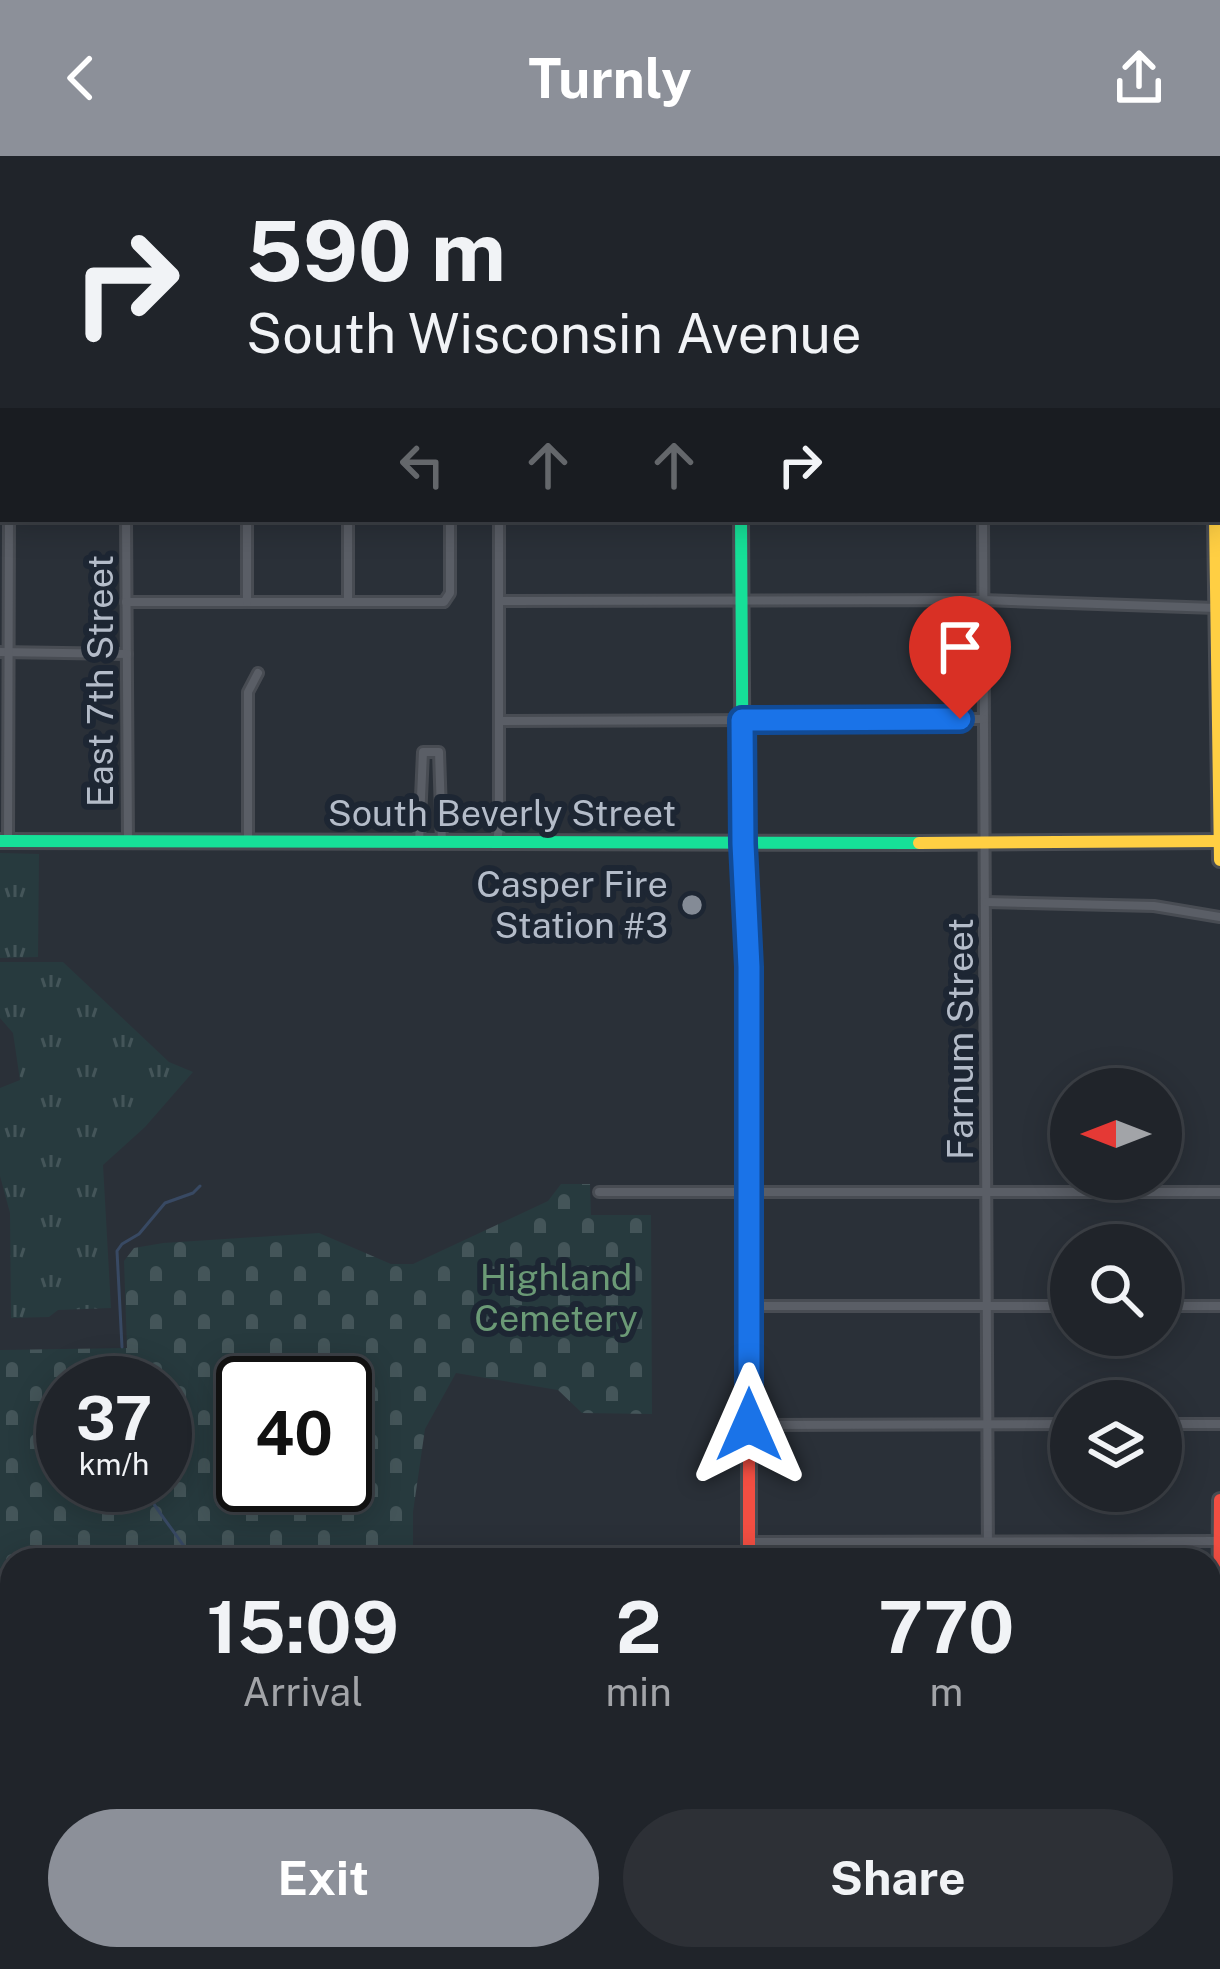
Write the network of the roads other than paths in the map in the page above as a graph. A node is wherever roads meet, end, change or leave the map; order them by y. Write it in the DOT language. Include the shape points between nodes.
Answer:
graph roads {
  1 [pos="126,522"];
  2 [pos="247,522"];
  3 [pos="348,522"];
  4 [pos="450,522"];
  5 [pos="499,522"];
  6 [pos="741,522"];
  7 [pos="983,522"];
  8 [pos="1215,522"];
  9 [pos="4,532"];
  10 [pos="348,600"];
  11 [pos="741,600"];
  12 [pos="983,600"];
  13 [pos="500,601"];
  14 [pos="126,602"];
  15 [pos="247,602"];
  16 [pos="1216,608"];
  17 [pos="4,652"];
  18 [pos="127,654"];
  19 [pos="258,673"];
  20 [pos="983,719"];
  21 [pos="742,720"];
  22 [pos="500,721"];
  23 [pos="1220,841"];
  24 [pos="4,842"];
  25 [pos="128,842"];
  26 [pos="248,842"];
  27 [pos="497,842"];
  28 [pos="985,842"];
  29 [pos="418,843"];
  30 [pos="442,843"];
  31 [pos="743,844"];
  32 [pos="1220,860"];
  33 [pos="986,902"];
  34 [pos="1220,917"];
  35 [pos="599,1192"];
  36 [pos="748,1192"];
  37 [pos="987,1192"];
  38 [pos="1220,1192"];
  39 [pos="749,1306"];
  40 [pos="988,1306"];
  41 [pos="1050,1306"];
  42 [pos="1182,1306"];
  43 [pos="1220,1306"];
  44 [pos="988,1424"];
  45 [pos="1050,1424"];
  46 [pos="1182,1424"];
  47 [pos="1220,1424"];
  48 [pos="749,1425"];
  49 [pos="1220,1500"];
  50 [pos="1220,1541"];
  51 [pos="749,1542"];
  52 [pos="989,1543"];
  53 [pos="749,1548"];
  54 [pos="989,1548"];
  1 -- 14 [label="street, East 7th Street"];
  2 -- 15 [label="street"];
  3 -- 10 [label="street"];
  4 -- 10 [label="street" via="444,602"];
  5 -- 13 [label="street"];
  6 -- 11 [label="main road"];
  7 -- 12 [label="street, Farnum Street"];
  8 -- 16 [label="main road"];
  9 -- 17 [label="street"];
  10 -- 15 [label="street"];
  11 -- 12 [label="street"];
  11 -- 13 [label="street"];
  11 -- 21 [label="main road"];
  12 -- 16 [label="street"];
  12 -- 20 [label="street, Farnum Street"];
  13 -- 22 [label="street"];
  14 -- 15 [label="street"];
  14 -- 18 [label="street, East 7th Street"];
  16 -- 23 [label="main road"];
  17 -- 18 [label="street"];
  17 -- 24 [label="street"];
  18 -- 25 [label="street, East 7th Street"];
  19 -- 26 [label="street" via="248,692"];
  20 -- 21 [label="street"];
  20 -- 28 [label="street, Farnum Street"];
  21 -- 22 [label="street"];
  21 -- 31 [label="main road"];
  22 -- 27 [label="street"];
  23 -- 28 [label="main road, South Beverly Street"];
  23 -- 32 [label="main road"];
  24 -- 25 [label="main road, South Beverly Street"];
  25 -- 26 [label="main road, South Beverly Street"];
  26 -- 29 [label="main road, South Beverly Street"];
  27 -- 30 [label="main road, South Beverly Street"];
  27 -- 31 [label="main road, South Beverly Street"];
  28 -- 31 [label="main road, South Beverly Street"];
  28 -- 33 [label="street, Farnum Street"];
  29 -- 30 [label="main road, South Beverly Street"];
  29 -- 30 [label="street" via="423,752 440,752"];
  31 -- 36 [label="main road"];
  33 -- 34 [label="street" via="1154,906"];
  33 -- 37 [label="street, Farnum Street"];
  35 -- 36 [label="street"];
  36 -- 37 [label="street"];
  36 -- 39 [label="main road"];
  37 -- 38 [label="street"];
  37 -- 40 [label="street, Farnum Street"];
  39 -- 40 [label="street"];
  39 -- 48 [label="main road"];
  40 -- 41 [label="street"];
  40 -- 44 [label="street, Farnum Street"];
  42 -- 43 [label="street"];
  44 -- 45 [label="street"];
  44 -- 48 [label="street"];
  44 -- 52 [label="street, Farnum Street"];
  46 -- 47 [label="street"];
  48 -- 51 [label="main road"];
  49 -- 50 [label="main road"];
  50 -- 52 [label="street"];
  51 -- 52 [label="street"];
  51 -- 53 [label="main road"];
  52 -- 54 [label="street, Farnum Street"];
}
